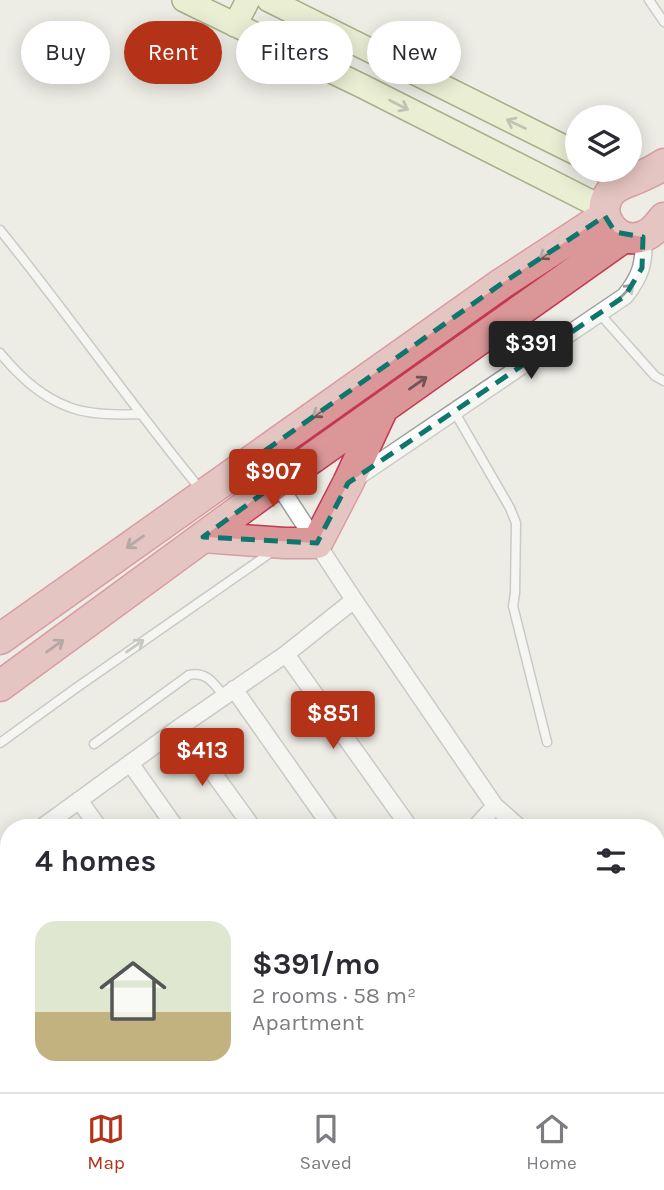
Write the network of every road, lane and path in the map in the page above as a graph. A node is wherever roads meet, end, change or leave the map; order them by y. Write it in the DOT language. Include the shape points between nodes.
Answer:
graph roads {
  1 [pos="184,0"];
  2 [pos="248,0"];
  3 [pos="269,0"];
  4 [pos="649,0"];
  5 [pos="664,22"];
  6 [pos="235,25"];
  7 [pos="565,148"];
  8 [pos="664,164"];
  9 [pos="642,175"];
  10 [pos="613,182"];
  11 [pos="628,223"];
  12 [pos="0,230"];
  13 [pos="599,313"];
  14 [pos="0,353"];
  15 [pos="664,381"];
  16 [pos="383,407"];
  17 [pos="454,411"];
  18 [pos="140,414"];
  19 [pos="259,454"];
  20 [pos="277,483"];
  21 [pos="348,483"];
  22 [pos="204,494"];
  23 [pos="203,537"];
  24 [pos="317,542"];
  25 [pos="284,543"];
  26 [pos="354,600"];
  27 [pos="0,639"];
  28 [pos="286,654"];
  29 [pos="0,686"];
  30 [pos="229,692"];
  31 [pos="180,727"];
  32 [pos="547,741"];
  33 [pos="0,743"];
  34 [pos="94,744"];
  35 [pos="130,763"];
  36 [pos="79,800"];
  37 [pos="495,806"];
  38 [pos="53,819"];
  39 [pos="93,819"];
  40 [pos="170,819"];
  41 [pos="246,819"];
  42 [pos="325,819"];
  43 [pos="404,819"];
  44 [pos="483,819"];
  45 [pos="510,819"];
  1 -- 6 [label="street"];
  2 -- 6 [label="street"];
  7 -- 3 [label="street, one-way"];
  4 -- 5 [label="lane"];
  6 -- 11 [label="street, one-way"];
  8 -- 9 [label="highway"];
  10 -- 11 [label="highway" via="606,200"];
  13 -- 11 [label="street, one-way" via="625,296 642,268"];
  16 -- 11 [label="highway, one-way"];
  11 -- 19 [label="highway, one-way" via="501,284"];
  12 -- 18 [label="lane"];
  13 -- 15 [label="lane"];
  13 -- 17 [label="street"];
  14 -- 18 [label="lane" via="17,374 69,408"];
  16 -- 20 [label="highway"];
  16 -- 21 [label="highway"];
  17 -- 21 [label="street"];
  17 -- 32 [label="lane" via="516,523 513,606"];
  18 -- 22 [label="lane"];
  19 -- 20 [label="street"];
  19 -- 22 [label="highway"];
  20 -- 23 [label="highway"];
  20 -- 24 [label="street"];
  21 -- 24 [label="highway"];
  22 -- 27 [label="highway, one-way"];
  23 -- 25 [label="highway"];
  29 -- 23 [label="highway, one-way"];
  24 -- 25 [label="highway"];
  24 -- 26 [label="street"];
  33 -- 25 [label="lane, one-way"];
  26 -- 28 [label="street"];
  26 -- 37 [label="street"];
  28 -- 30 [label="street"];
  28 -- 43 [label="street"];
  30 -- 31 [label="street"];
  30 -- 34 [label="lane" via="207,677 189,675"];
  30 -- 42 [label="street"];
  31 -- 35 [label="street"];
  31 -- 41 [label="street"];
  35 -- 36 [label="street"];
  35 -- 40 [label="street"];
  36 -- 38 [label="street"];
  36 -- 39 [label="street"];
  37 -- 44 [label="street"];
  37 -- 45 [label="street"];
}
